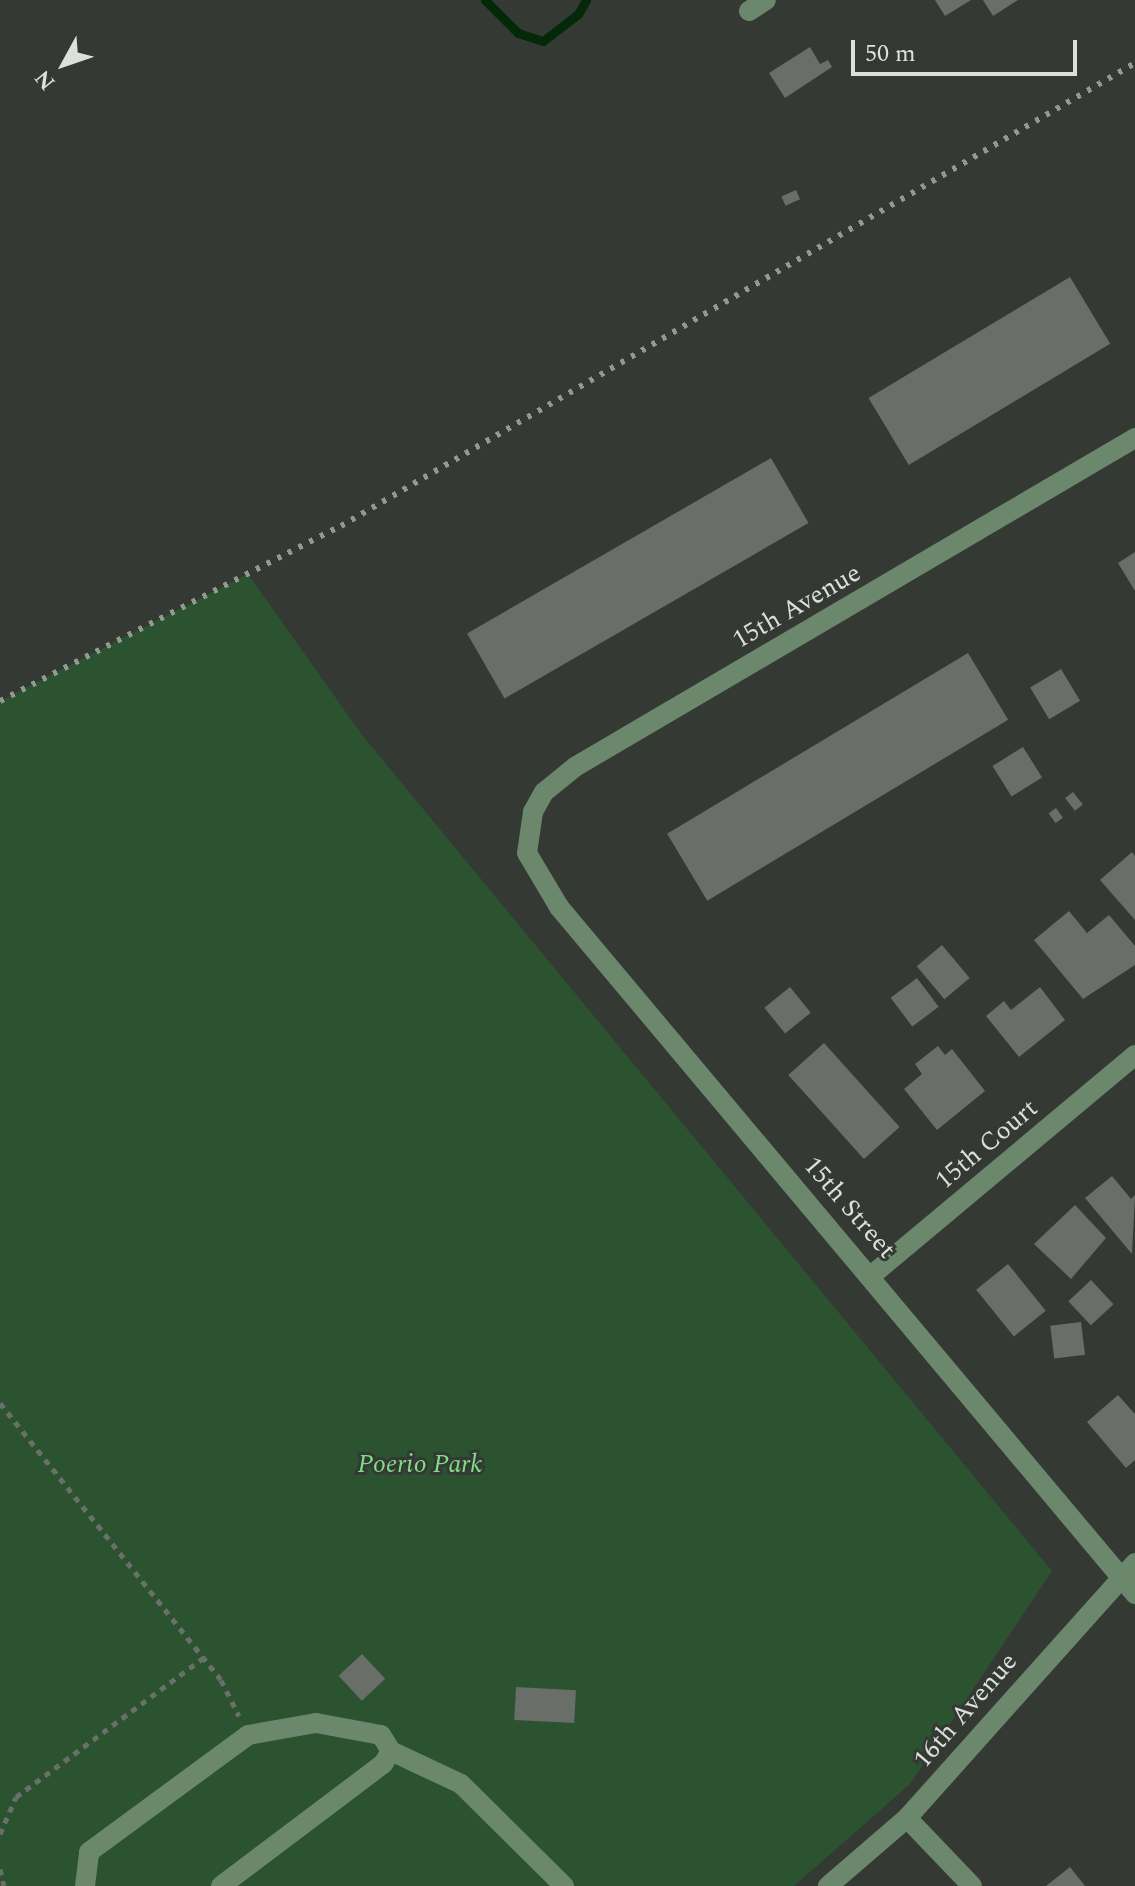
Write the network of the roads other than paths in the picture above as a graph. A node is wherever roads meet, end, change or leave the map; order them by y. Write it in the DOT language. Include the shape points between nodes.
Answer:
graph roads {
  1 [pos="766,0"];
  2 [pos="749,11"];
  3 [pos="1135,438"];
  4 [pos="527,853"];
  5 [pos="1135,1055"];
  6 [pos="872,1275"];
  7 [pos="1127,1570"];
  8 [pos="1135,1594"];
  9 [pos="391,1751"];
  10 [pos="907,1818"];
  11 [pos="85,1886"];
  12 [pos="221,1886"];
  13 [pos="564,1886"];
  14 [pos="828,1886"];
  15 [pos="972,1886"];
  1 -- 2 [label="street"];
  3 -- 4 [label="street, 15th Avenue" via="575,767 544,792 533,812"];
  4 -- 6 [label="street, 15th Street" via="559,907"];
  5 -- 6 [label="street, 15th Court"];
  6 -- 7 [label="street, 15th Street"];
  7 -- 8 [label="street, 15th Street"];
  7 -- 10 [label="street, 16th Avenue"];
  9 -- 11 [label="street" via="381,1735 316,1723 248,1735 89,1852"];
  9 -- 12 [label="street" via="383,1764"];
  9 -- 13 [label="street" via="461,1784"];
  10 -- 14 [label="street, 16th Avenue"];
  10 -- 15 [label="street"];
}
